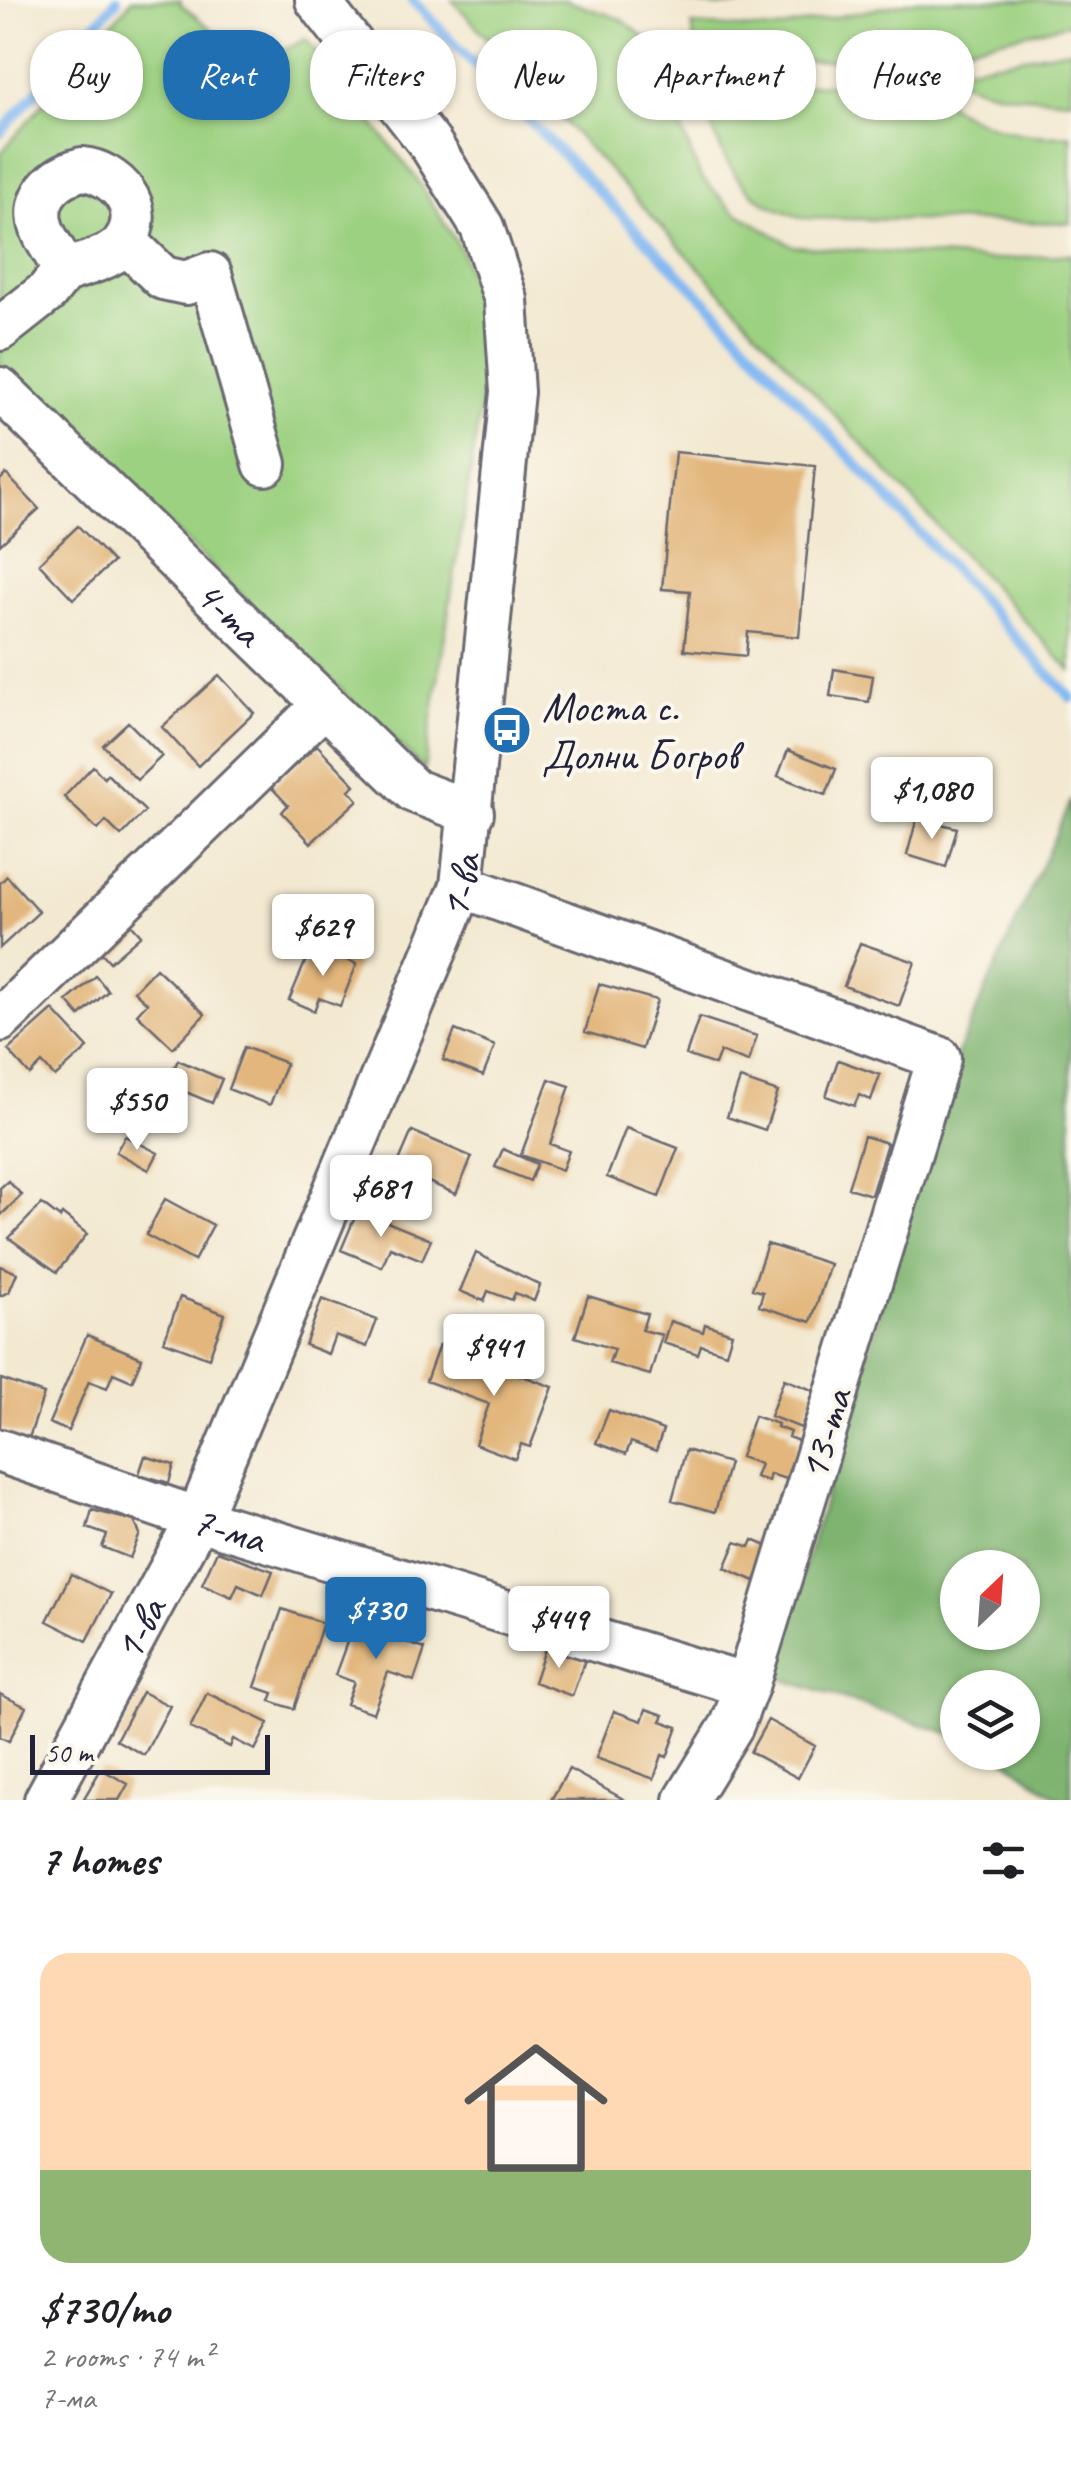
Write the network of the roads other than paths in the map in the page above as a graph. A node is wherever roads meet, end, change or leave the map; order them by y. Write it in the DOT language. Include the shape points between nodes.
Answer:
graph roads {
  1 [pos="316,0"];
  2 [pos="126,241"];
  3 [pos="63,272"];
  4 [pos="0,329"];
  5 [pos="0,389"];
  6 [pos="264,464"];
  7 [pos="324,705"];
  8 [pos="472,812"];
  9 [pos="462,886"];
  10 [pos="0,1020"];
  11 [pos="0,1451"];
  12 [pos="198,1519"];
  13 [pos="746,1686"];
  14 [pos="46,1800"];
  15 [pos="686,1800"];
  1 -- 8 [label="street, 1-ва" via="431,145 482,227 506,300 512,392"];
  2 -- 3 [label="street"];
  2 -- 3 [label="street" via="131,212 120,185 96,170 68,172 46,191 39,218"];
  2 -- 6 [label="street" via="164,278 186,283 210,274"];
  3 -- 4 [label="street"];
  5 -- 7 [label="street, 4-та"];
  7 -- 8 [label="street, 4-та" via="414,791"];
  7 -- 10 [label="street"];
  8 -- 9 [label="street, 1-ва"];
  9 -- 12 [label="street, 1-ва"];
  9 -- 13 [label="street, 13-та" via="939,1058"];
  11 -- 12 [label="street, 7-ма"];
  12 -- 13 [label="street, 7-ма"];
  12 -- 14 [label="street, 1-ва"];
  13 -- 15 [label="street, 13-та" via="732,1725"];
}
